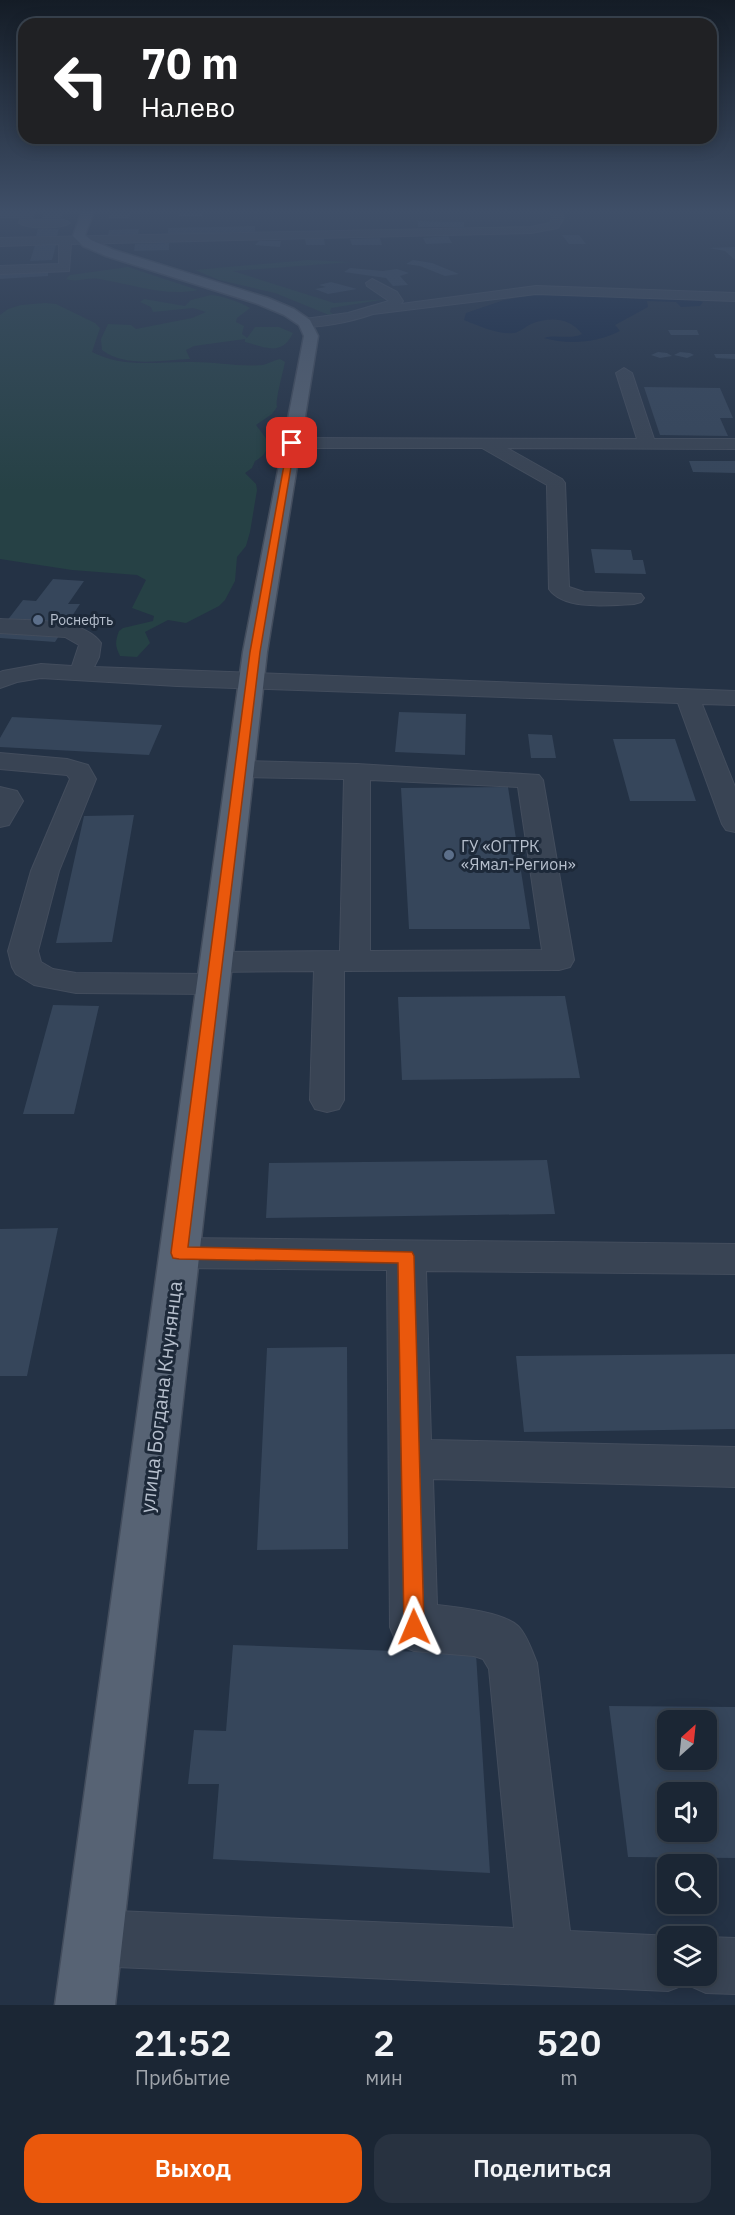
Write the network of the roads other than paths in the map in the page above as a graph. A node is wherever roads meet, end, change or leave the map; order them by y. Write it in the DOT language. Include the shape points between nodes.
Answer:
graph roads {
  1 [pos="271,305"];
  2 [pos="391,305"];
  3 [pos="419,305"];
  4 [pos="376,310"];
  5 [pos="305,323"];
  6 [pos="624,373"];
  7 [pos="292,443"];
  8 [pos="485,443"];
  9 [pos="646,444"];
  10 [pos="735,444"];
  11 [pos="634,598"];
  12 [pos="0,626"];
  13 [pos="0,668"];
  14 [pos="41,671"];
  15 [pos="80,674"];
  16 [pos="0,681"];
  17 [pos="252,681"];
  18 [pos="687,697"];
  19 [pos="735,698"];
  20 [pos="0,761"];
  21 [pos="241,769"];
  22 [pos="357,772"];
  23 [pos="726,776"];
  24 [pos="0,795"];
  25 [pos="0,819"];
  26 [pos="735,824"];
  27 [pos="342,961"];
  28 [pos="215,973"];
  29 [pos="327,1100"];
  30 [pos="179,1253"];
  31 [pos="406,1256"];
  32 [pos="735,1259"];
  33 [pos="411,1459"];
  34 [pos="735,1467"];
  35 [pos="93,1938"];
  36 [pos="544,1956"];
  37 [pos="657,1961"];
  38 [pos="717,1965"];
  39 [pos="735,1966"];
  40 [pos="85,2005"];
  1 -- 5 [label="main road"];
  2 -- 4 [label="street"];
  3 -- 4 [label="street"];
  4 -- 5 [label="street"];
  5 -- 7 [label="main road, улица Богдана Кнунянца" via="310,341"];
  6 -- 9 [label="street"];
  7 -- 8 [label="street"];
  7 -- 17 [label="main road, улица Богдана Кнунянца"];
  8 -- 9 [label="street"];
  8 -- 11 [label="street" via="556,483 562,592 578,597"];
  9 -- 10 [label="street"];
  12 -- 15 [label="street" via="70,631 90,643"];
  13 -- 14 [label="street"];
  14 -- 15 [label="street"];
  14 -- 16 [label="street"];
  15 -- 17 [label="street"];
  17 -- 18 [label="street"];
  17 -- 21 [label="main road, улица Богдана Кнунянца"];
  18 -- 19 [label="street"];
  18 -- 23 [label="street"];
  20 -- 28 [label="street" via="67,767 79,770 83,779 45,871 23,951 27,967 45,978 76,983"];
  21 -- 22 [label="street"];
  21 -- 28 [label="main road, улица Богдана Кнунянца"];
  22 -- 27 [label="street"];
  22 -- 27 [label="street" via="530,780 559,960"];
  23 -- 26 [label="street"];
  24 -- 25 [label="street" via="10,801"];
  27 -- 28 [label="street"];
  27 -- 29 [label="street"];
  28 -- 30 [label="main road, улица Богдана Кнунянца"];
  30 -- 31 [label="street"];
  30 -- 35 [label="main road, улица Богдана Кнунянца"];
  31 -- 32 [label="street"];
  31 -- 33 [label="street"];
  33 -- 34 [label="street"];
  33 -- 36 [label="street" via="414,1627 474,1632 500,1642 513,1663"];
  35 -- 36 [label="street"];
  35 -- 40 [label="main road, улица Богдана Кнунянца"];
  36 -- 37 [label="street"];
  38 -- 39 [label="street"];
}
